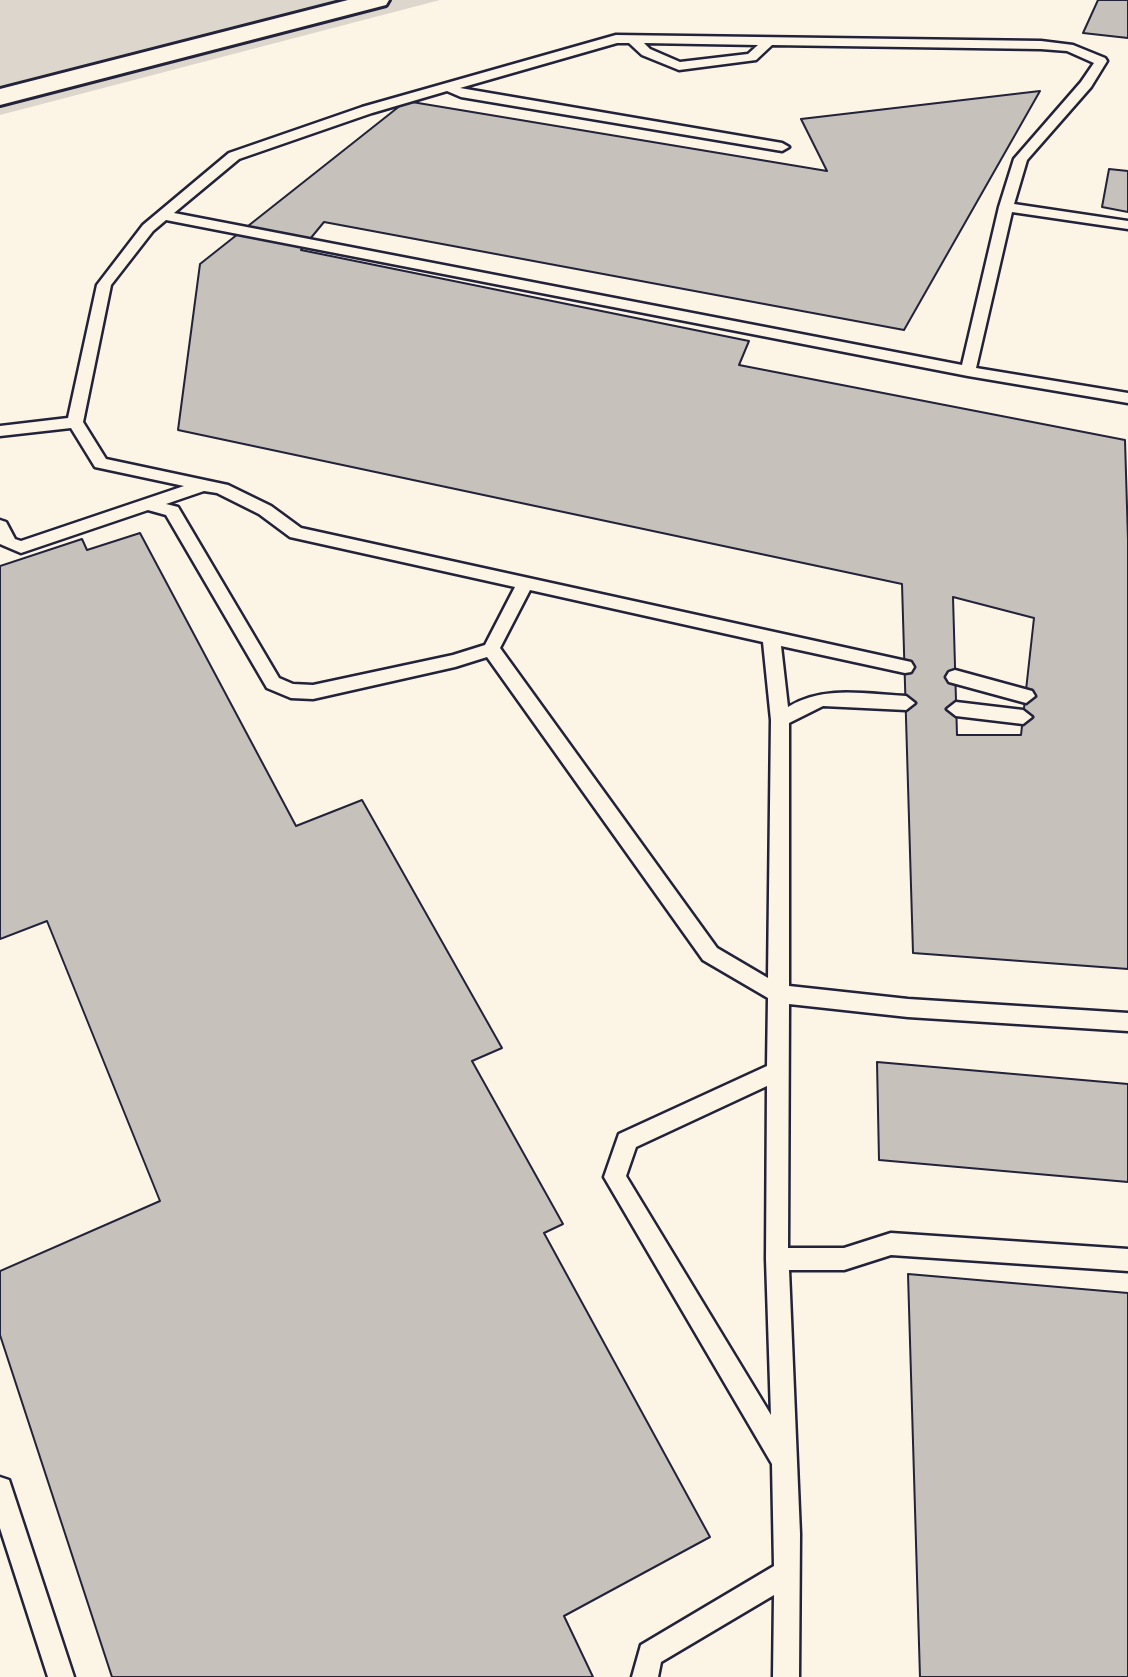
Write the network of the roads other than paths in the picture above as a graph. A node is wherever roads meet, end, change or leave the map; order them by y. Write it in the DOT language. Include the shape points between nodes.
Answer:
graph roads {
  1 [pos="377,0"];
  2 [pos="632,39"];
  3 [pos="770,40"];
  4 [pos="448,87"];
  5 [pos="0,97"];
  6 [pos="782,147"];
  7 [pos="1006,207"];
  8 [pos="164,215"];
  9 [pos="1128,225"];
  10 [pos="968,371"];
  11 [pos="1128,398"];
  12 [pos="75,422"];
  13 [pos="0,431"];
  14 [pos="204,485"];
  15 [pos="148,504"];
  16 [pos="0,526"];
  17 [pos="524,584"];
  18 [pos="772,640"];
  19 [pos="491,649"];
  20 [pos="905,667"];
  21 [pos="955,677"];
  22 [pos="1026,695"];
  23 [pos="906,703"];
  24 [pos="956,709"];
  25 [pos="1023,717"];
  26 [pos="780,720"];
  27 [pos="779,993"];
  28 [pos="1128,1022"];
  29 [pos="778,1071"];
  30 [pos="777,1259"];
  31 [pos="1128,1260"];
  32 [pos="784,1461"];
  33 [pos="0,1489"];
  34 [pos="787,1573"];
  35 [pos="61,1677"];
  36 [pos="645,1677"];
  37 [pos="786,1677"];
  1 -- 5 [label="street"];
  2 -- 3 [label="lane"];
  2 -- 3 [label="lane" via="646,52 679,66 752,57"];
  2 -- 4 [label="lane" via="616,39"];
  3 -- 7 [label="lane" via="1041,45 1069,48 1101,61 1021,159"];
  4 -- 6 [label="lane" via="461,93"];
  4 -- 8 [label="lane" via="234,156"];
  7 -- 9 [label="lane"];
  7 -- 10 [label="lane"];
  8 -- 10 [label="lane"];
  8 -- 12 [label="lane" via="148,228 104,285"];
  10 -- 11 [label="lane"];
  12 -- 13 [label="lane"];
  12 -- 14 [label="lane" via="101,464"];
  14 -- 15 [label="lane"];
  14 -- 17 [label="lane" via="265,510 296,533"];
  15 -- 16 [label="lane" via="21,547 8,543"];
  15 -- 19 [label="lane" via="172,511 273,684 313,692"];
  17 -- 18 [label="lane"];
  17 -- 19 [label="lane"];
  18 -- 20 [label="lane"];
  18 -- 26 [label="lane"];
  19 -- 27 [label="lane" via="710,954"];
  21 -- 22 [label="lane"];
  23 -- 26 [label="lane" via="823,699 808,702"];
  24 -- 25 [label="lane"];
  26 -- 27 [label="lane"];
  27 -- 28 [label="lane" via="908,1008"];
  27 -- 29 [label="lane"];
  29 -- 30 [label="lane"];
  29 -- 32 [label="lane" via="627,1141 615,1177"];
  30 -- 31 [label="lane" via="844,1259 891,1244"];
  30 -- 32 [label="lane"];
  32 -- 34 [label="lane"];
  33 -- 35 [label="lane"];
  34 -- 36 [label="lane" via="650,1654"];
  34 -- 37 [label="lane"];
}
